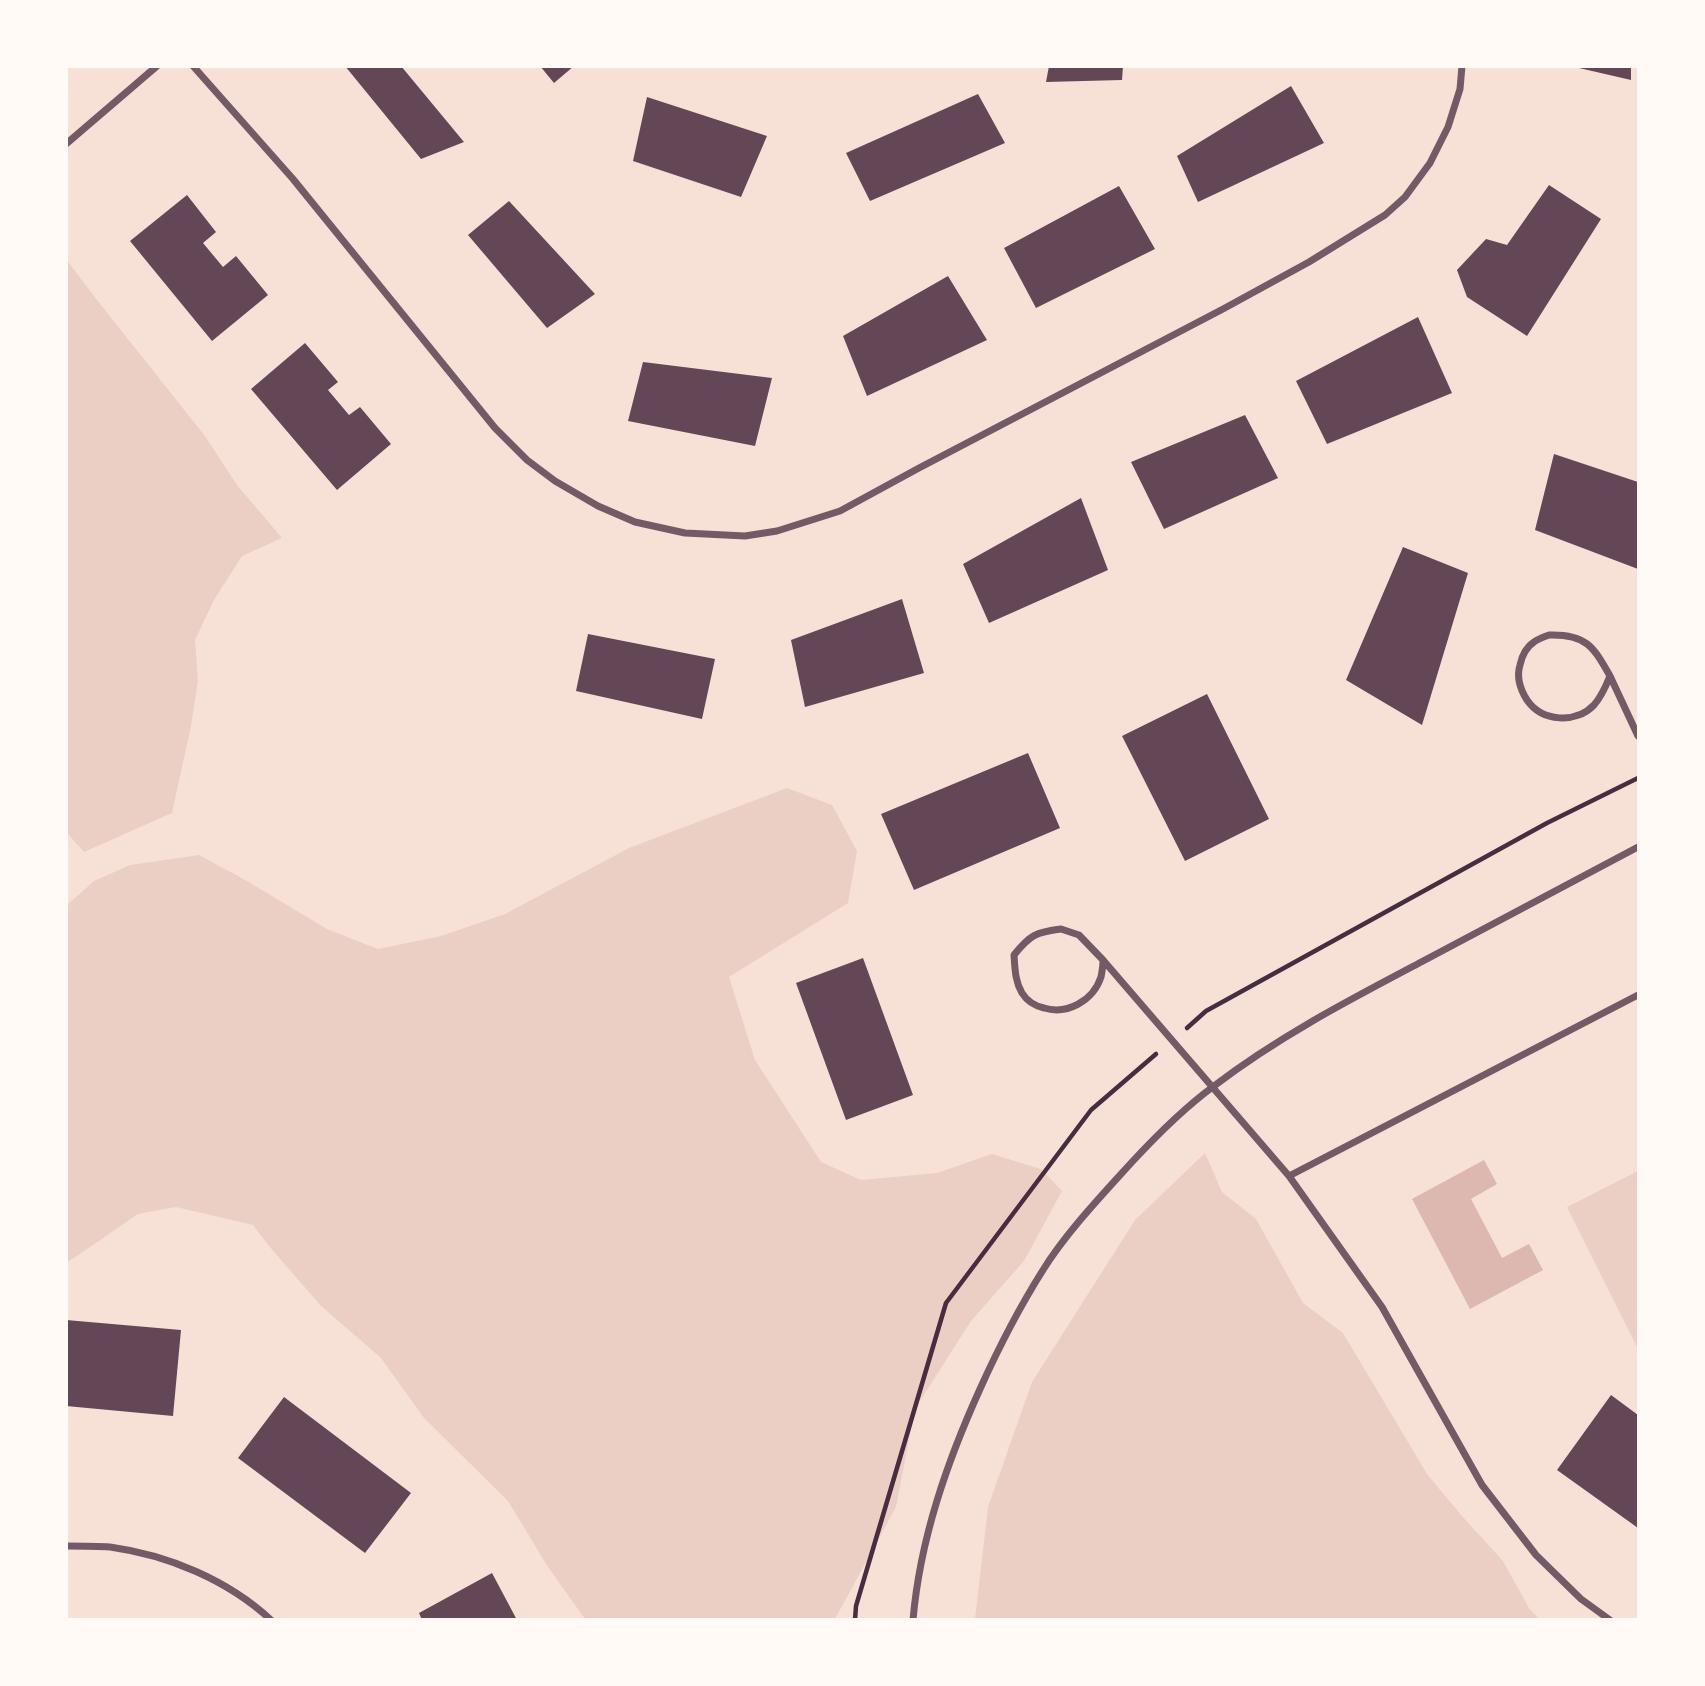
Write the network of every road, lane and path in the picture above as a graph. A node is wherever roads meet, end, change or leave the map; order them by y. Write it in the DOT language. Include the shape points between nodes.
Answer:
graph roads {
  1 [pos="157,66"];
  2 [pos="193,66"];
  3 [pos="1462,66"];
  4 [pos="66,144"];
  5 [pos="1610,676"];
  6 [pos="1639,736"];
  7 [pos="1639,847"];
  8 [pos="1103,960"];
  9 [pos="1639,995"];
  10 [pos="1211,1087"];
  11 [pos="1289,1176"];
  12 [pos="66,1546"];
  13 [pos="271,1619"];
  14 [pos="913,1619"];
  15 [pos="1610,1619"];
  1 -- 4 [label="street"];
  2 -- 3 [label="street" via="293,179 495,428 527,460 598,506 635,522 685,533 745,536 839,511 1223,309 1385,215 1430,163 1448,127"];
  5 -- 5 [label="street" via="1597,653 1584,641 1567,635 1549,635 1532,642 1517,673 1520,690 1533,709 1553,719 1575,717 1593,707"];
  5 -- 6 [label="street"];
  7 -- 10 [label="street" via="1339,1005"];
  8 -- 8 [label="street" via="1079,935 1061,929 1042,931 1026,940 1014,955 1015,976 1023,995 1035,1006 1054,1011 1073,1008 1091,994 1101,978"];
  8 -- 10 [label="street"];
  9 -- 11 [label="street"];
  10 -- 11 [label="street"];
  10 -- 14 [label="street" via="1114,1182 1043,1269 961,1432 925,1540"];
  11 -- 15 [label="street" via="1382,1307 1482,1485 1536,1555 1581,1599"];
  12 -- 13 [label="street" via="109,1547 191,1569 230,1588"];
}
